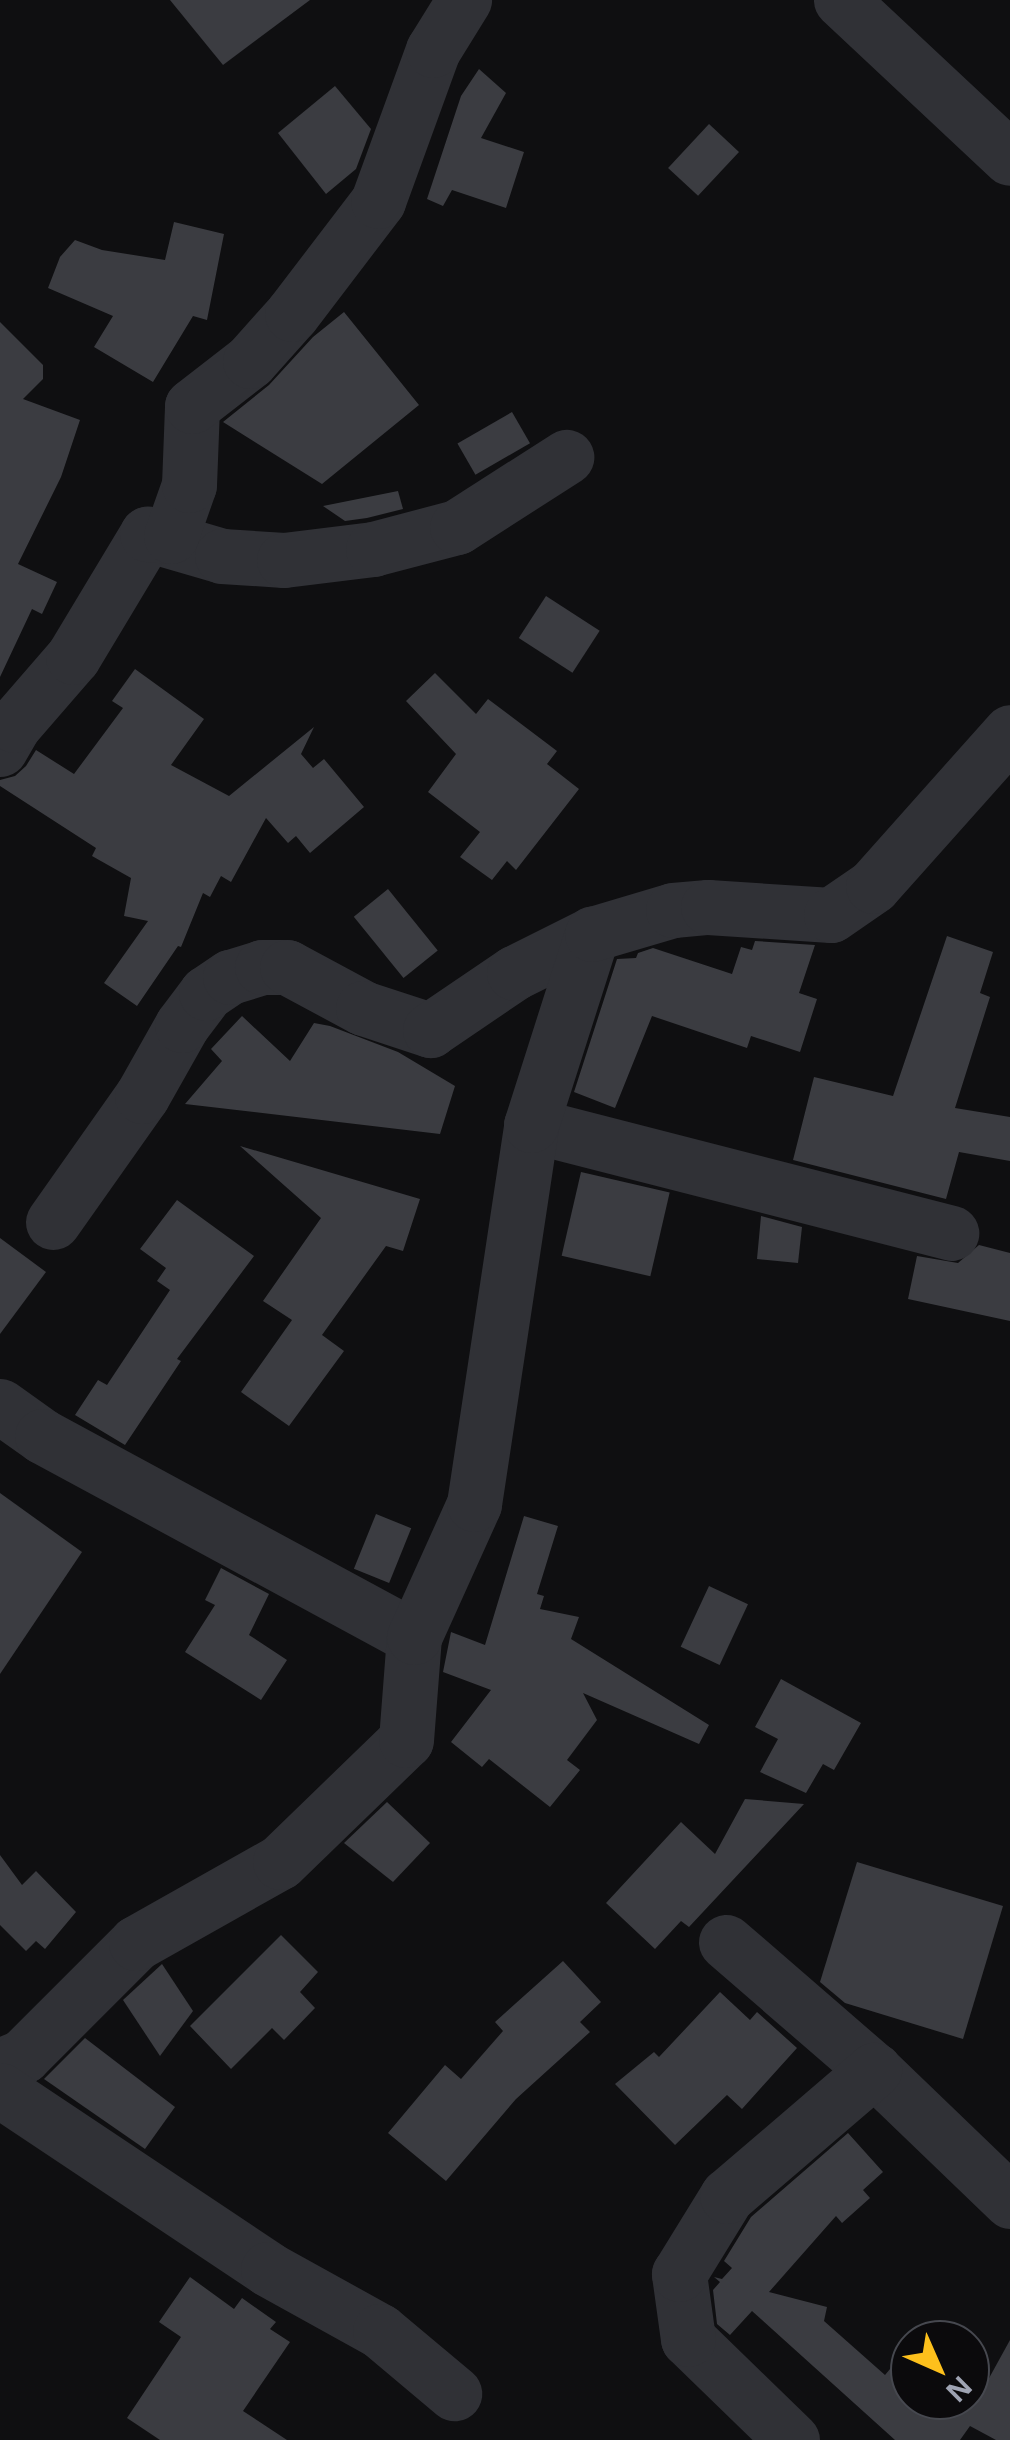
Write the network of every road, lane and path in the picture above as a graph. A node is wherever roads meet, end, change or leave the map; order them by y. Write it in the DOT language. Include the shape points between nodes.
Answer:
graph roads {
  1 [pos="464,0"];
  2 [pos="841,0"];
  3 [pos="1010,158"];
  4 [pos="566,457"];
  5 [pos="147,534"];
  6 [pos="1010,732"];
  7 [pos="0,749"];
  8 [pos="592,934"];
  9 [pos="530,1125"];
  10 [pos="53,1222"];
  11 [pos="951,1233"];
  12 [pos="0,1406"];
  13 [pos="414,1637"];
  14 [pos="726,1942"];
  15 [pos="0,2066"];
  16 [pos="874,2070"];
  17 [pos="0,2090"];
  18 [pos="1010,2201"];
  19 [pos="454,2393"];
  20 [pos="792,2440"];
  1 -- 5 [label="street" via="433,50 378,200 250,361 192,406 189,486 178,519 171,536"];
  2 -- 3 [label="street"];
  4 -- 5 [label="street" via="458,527 373,550 284,560 222,556"];
  5 -- 7 [label="street" via="73,657"];
  6 -- 8 [label="street" via="873,886 831,915 708,907 673,910"];
  8 -- 9 [label="street"];
  8 -- 10 [label="street" via="514,973 430,1030 363,1008 287,967 230,977 206,993 182,1025 142,1096"];
  9 -- 11 [label="street"];
  9 -- 13 [label="street" via="474,1504"];
  12 -- 13 [label="street" via="42,1436"];
  13 -- 15 [label="street" via="406,1740 280,1862 136,1942 22,2056"];
  14 -- 16 [label="street"];
  16 -- 18 [label="street"];
  16 -- 20 [label="street" via="727,2196 678,2274 688,2339"];
  17 -- 19 [label="street" via="268,2269 380,2331"];
}
